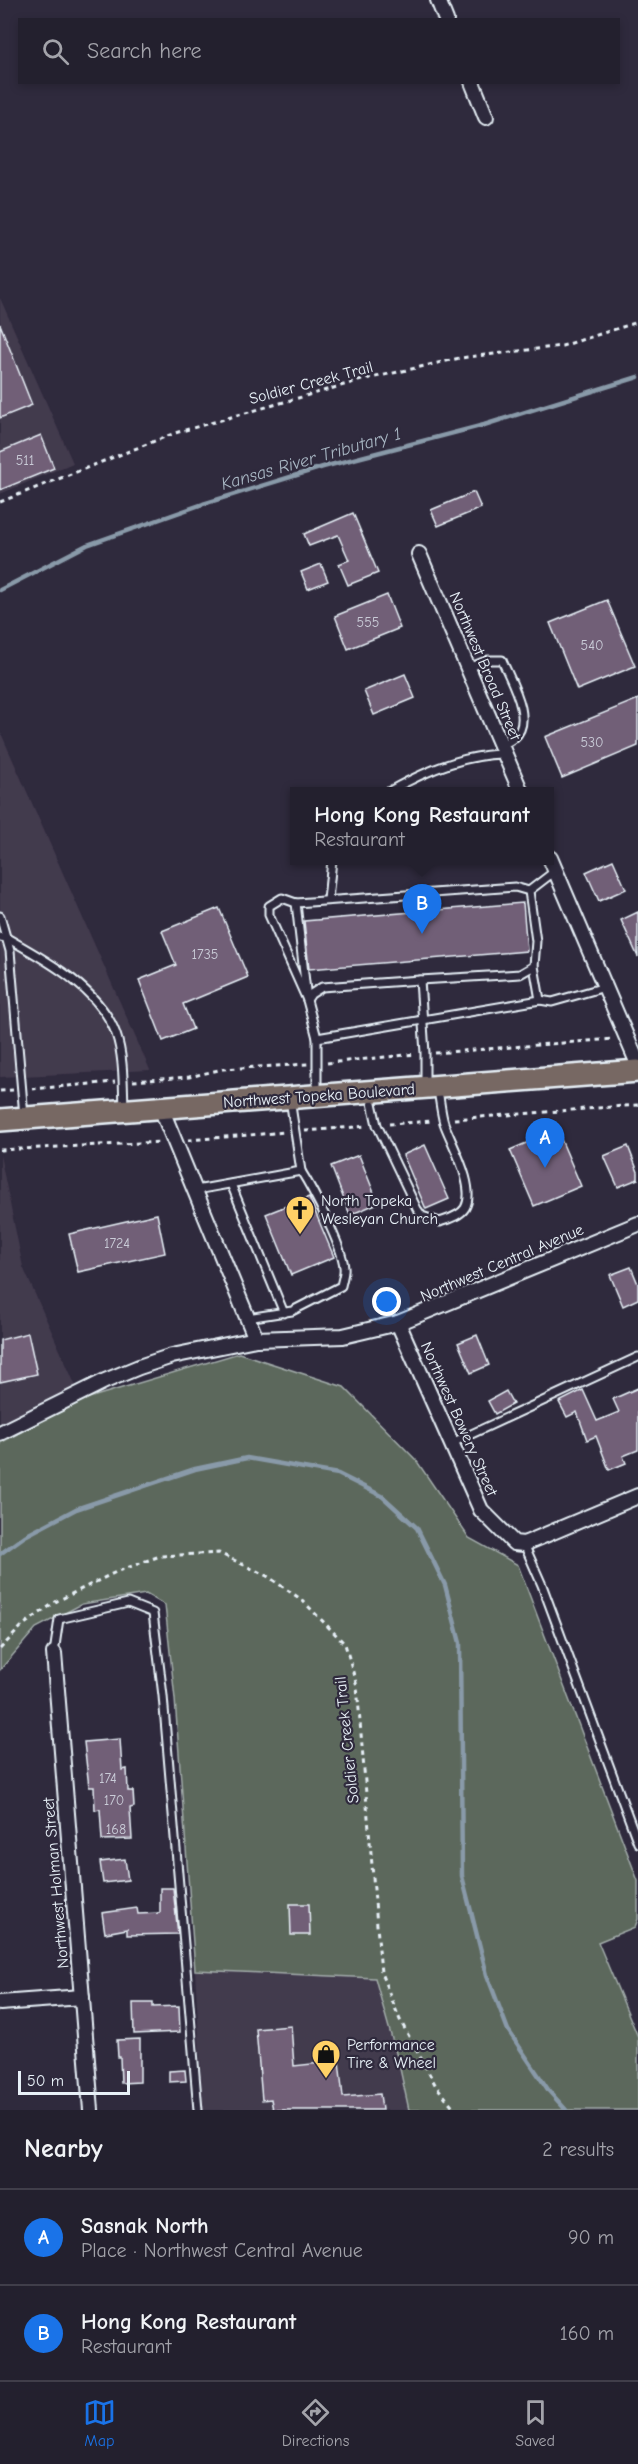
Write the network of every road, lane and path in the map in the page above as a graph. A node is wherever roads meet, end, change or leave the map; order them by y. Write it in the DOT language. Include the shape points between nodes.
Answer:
graph roads {
  1 [pos="438,0"];
  2 [pos="445,18"];
  3 [pos="473,84"];
  4 [pos="486,117"];
  5 [pos="638,322"];
  6 [pos="0,502"];
  7 [pos="419,554"];
  8 [pos="468,668"];
  9 [pos="503,749"];
  10 [pos="399,787"];
  11 [pos="519,787"];
  12 [pos="332,865"];
  13 [pos="552,865"];
  14 [pos="555,871"];
  15 [pos="529,891"];
  16 [pos="328,900"];
  17 [pos="296,903"];
  18 [pos="0,916"];
  19 [pos="4,938"];
  20 [pos="534,966"];
  21 [pos="420,980"];
  22 [pos="605,987"];
  23 [pos="307,1000"];
  24 [pos="540,1000"];
  25 [pos="423,1018"];
  26 [pos="317,1038"];
  27 [pos="638,1064"];
  28 [pos="638,1071"];
  29 [pos="431,1087"];
  30 [pos="369,1092"];
  31 [pos="317,1096"];
  32 [pos="290,1098"];
  33 [pos="638,1105"];
  34 [pos="161,1108"];
  35 [pos="124,1111"];
  36 [pos="24,1118"];
  37 [pos="0,1120"];
  38 [pos="443,1120"];
  39 [pos="377,1125"];
  40 [pos="295,1132"];
  41 [pos="175,1141"];
  42 [pos="0,1150"];
  43 [pos="302,1171"];
  44 [pos="231,1184"];
  45 [pos="196,1190"];
  46 [pos="638,1224"];
  47 [pos="284,1313"];
  48 [pos="247,1318"];
  49 [pos="398,1323"];
  50 [pos="256,1339"];
  51 [pos="638,1357"];
  52 [pos="0,1433"];
  53 [pos="452,1443"];
  54 [pos="638,1496"];
  55 [pos="524,1544"];
  56 [pos="0,1649"];
  57 [pos="54,1653"];
  58 [pos="638,1843"];
  59 [pos="81,1996"];
  60 [pos="0,2003"];
  61 [pos="91,2110"];
  62 [pos="198,2110"];
  63 [pos="456,2110"];
  1 -- 2 [label="street"];
  3 -- 4 [label="street"];
  5 -- 6 [label="path, Soldier Creek Trail" via="562,346 460,358 358,381 175,433"];
  7 -- 8 [label="street, Northwest Broad Street"];
  8 -- 9 [label="street, Northwest Broad Street"];
  8 -- 9 [label="lane" via="488,660 502,660 522,711 522,726"];
  9 -- 10 [label="lane" via="459,760"];
  9 -- 11 [label="street, Northwest Broad Street"];
  12 -- 16 [label="lane"];
  13 -- 14 [label="street"];
  14 -- 15 [label="lane"];
  14 -- 22 [label="street"];
  15 -- 16 [label="lane" via="515,887"];
  15 -- 20 [label="lane" via="536,941"];
  16 -- 17 [label="lane"];
  17 -- 23 [label="lane"];
  17 -- 23 [label="lane" via="282,898 269,906 269,915"];
  18 -- 19 [label="lane"];
  19 -- 35 [label="lane" via="53,963 90,996 108,1019 119,1046"];
  19 -- 36 [label="lane"];
  20 -- 21 [label="lane" via="520,974"];
  20 -- 24 [label="lane"];
  21 -- 23 [label="lane" via="322,987"];
  21 -- 25 [label="lane"];
  22 -- 24 [label="lane" via="552,1002"];
  22 -- 27 [label="street"];
  23 -- 26 [label="lane"];
  24 -- 25 [label="lane"];
  25 -- 26 [label="lane"];
  25 -- 29 [label="lane"];
  26 -- 31 [label="lane"];
  28 -- 29 [label="main road, Northwest Topeka Boulevard"];
  29 -- 30 [label="main road, Northwest Topeka Boulevard"];
  29 -- 38 [label="lane"];
  30 -- 31 [label="main road, Northwest Topeka Boulevard"];
  30 -- 39 [label="lane"];
  31 -- 32 [label="main road, Northwest Topeka Boulevard"];
  32 -- 34 [label="main road, Northwest Topeka Boulevard"];
  32 -- 40 [label="lane"];
  33 -- 38 [label="path"];
  34 -- 35 [label="main road, Northwest Topeka Boulevard"];
  34 -- 41 [label="street"];
  35 -- 36 [label="main road, Northwest Topeka Boulevard"];
  36 -- 37 [label="main road, Northwest Topeka Boulevard"];
  38 -- 39 [label="path"];
  38 -- 39 [label="lane" via="464,1173 467,1200 457,1215 440,1222 422,1216 417,1209"];
  39 -- 40 [label="path"];
  40 -- 41 [label="path"];
  40 -- 43 [label="lane"];
  41 -- 42 [label="path"];
  41 -- 45 [label="street"];
  43 -- 44 [label="lane"];
  43 -- 47 [label="lane" via="345,1268 341,1286"];
  44 -- 45 [label="lane"];
  44 -- 47 [label="lane"];
  45 -- 48 [label="street"];
  46 -- 49 [label="street, Northwest Central Avenue"];
  47 -- 48 [label="lane"];
  48 -- 50 [label="street"];
  49 -- 50 [label="street, Northwest Central Avenue" via="343,1336"];
  49 -- 53 [label="street, Northwest Bowery Street"];
  50 -- 52 [label="street, Northwest Central Avenue" via="172,1356 139,1367"];
  51 -- 53 [label="lane"];
  53 -- 55 [label="street, Northwest Bowery Street" via="481,1510 514,1543"];
  54 -- 55 [label="street"];
  55 -- 58 [label="lane"];
  56 -- 63 [label="path, Soldier Creek Trail" via="23,1624 57,1600 160,1556 219,1553 267,1575 302,1599 345,1644 357,1686 381,1973 400,2020 436,2086"];
  57 -- 59 [label="street, Northwest Holman Street"];
  57 -- 62 [label="lane" via="59,1619 128,1603 153,1613 164,1696"];
  59 -- 60 [label="street"];
  59 -- 61 [label="street, Northwest Holman Street"];
}
